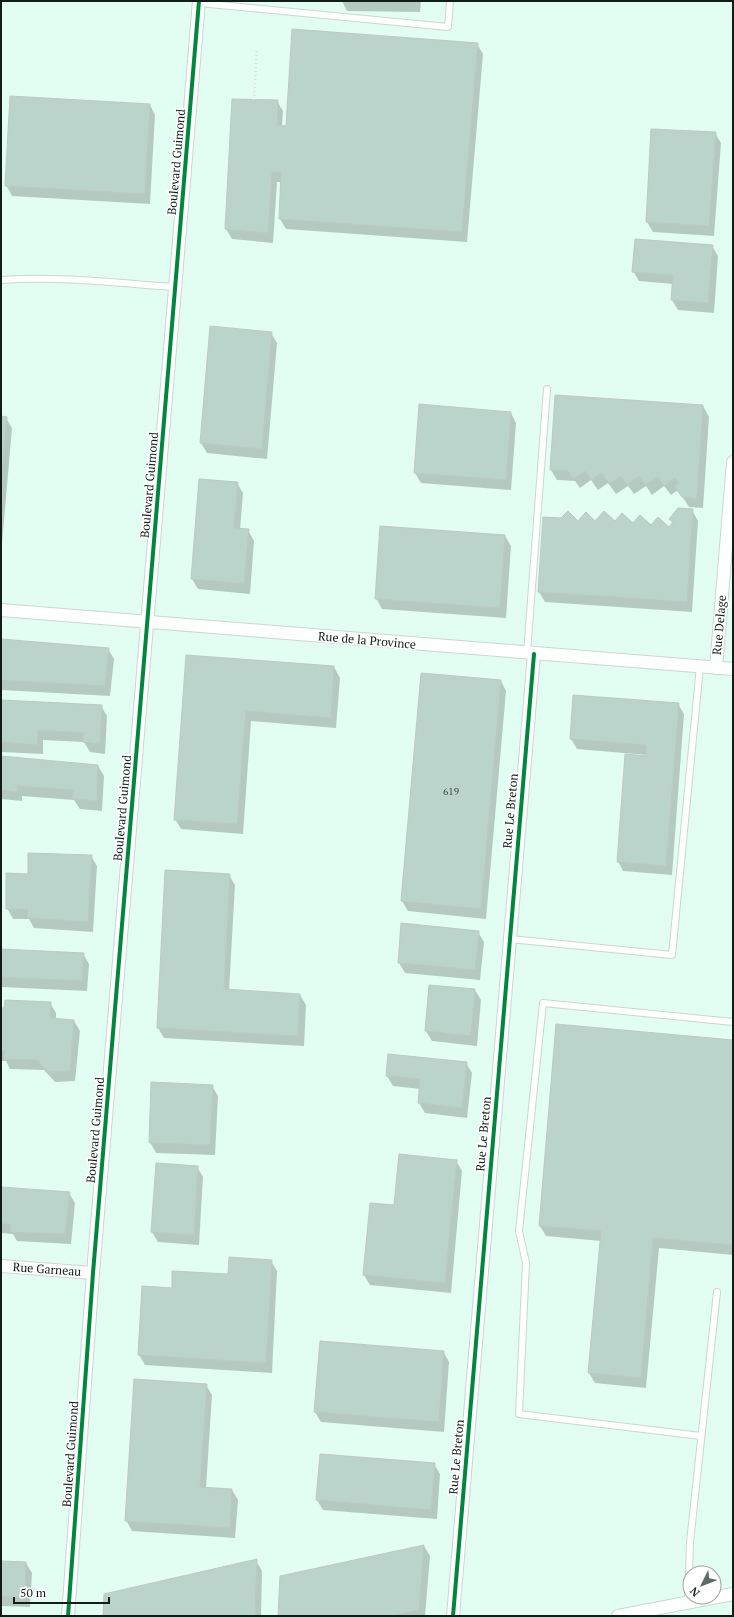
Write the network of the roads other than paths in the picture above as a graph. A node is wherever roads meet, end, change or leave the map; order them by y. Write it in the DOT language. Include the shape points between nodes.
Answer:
graph roads {
  1 [pos="450,1"];
  2 [pos="199,2"];
  3 [pos="1,280"];
  4 [pos="175,287"];
  5 [pos="547,389"];
  6 [pos="733,462"];
  7 [pos="1,610"];
  8 [pos="148,623"];
  9 [pos="530,653"];
  10 [pos="700,666"];
  11 [pos="716,668"];
  12 [pos="733,669"];
  13 [pos="510,939"];
  14 [pos="733,1022"];
  15 [pos="1,1266"];
  16 [pos="93,1272"];
  17 [pos="717,1292"];
  18 [pos="701,1436"];
  19 [pos="689,1565"];
  20 [pos="733,1594"];
  21 [pos="722,1596"];
  22 [pos="682,1604"];
  23 [pos="68,1616"];
  24 [pos="453,1616"];
  25 [pos="618,1616"];
  1 -- 2 [label="lane" via="448,27"];
  2 -- 4 [label="street, Boulevard Guimond"];
  3 -- 4 [label="lane" via="77,280"];
  4 -- 8 [label="street, Boulevard Guimond"];
  5 -- 9 [label="lane"];
  6 -- 11 [label="street, Rue Delage"];
  7 -- 8 [label="street, Rue de la Province"];
  8 -- 9 [label="street, Rue de la Province"];
  8 -- 16 [label="street, Boulevard Guimond"];
  9 -- 10 [label="street, Rue de la Province"];
  9 -- 13 [label="street, Rue Le Breton"];
  10 -- 11 [label="street, Rue de la Province"];
  10 -- 13 [label="lane" via="672,955"];
  11 -- 12 [label="street, Rue de la Province"];
  13 -- 24 [label="street, Rue Le Breton"];
  14 -- 18 [label="lane" via="543,1003 519,1231 526,1263 519,1414"];
  15 -- 16 [label="street, Rue Garneau"];
  16 -- 23 [label="street, Boulevard Guimond"];
  17 -- 18 [label="lane"];
  18 -- 19 [label="lane"];
  20 -- 21 [label="street"];
  22 -- 25 [label="street"];
}
